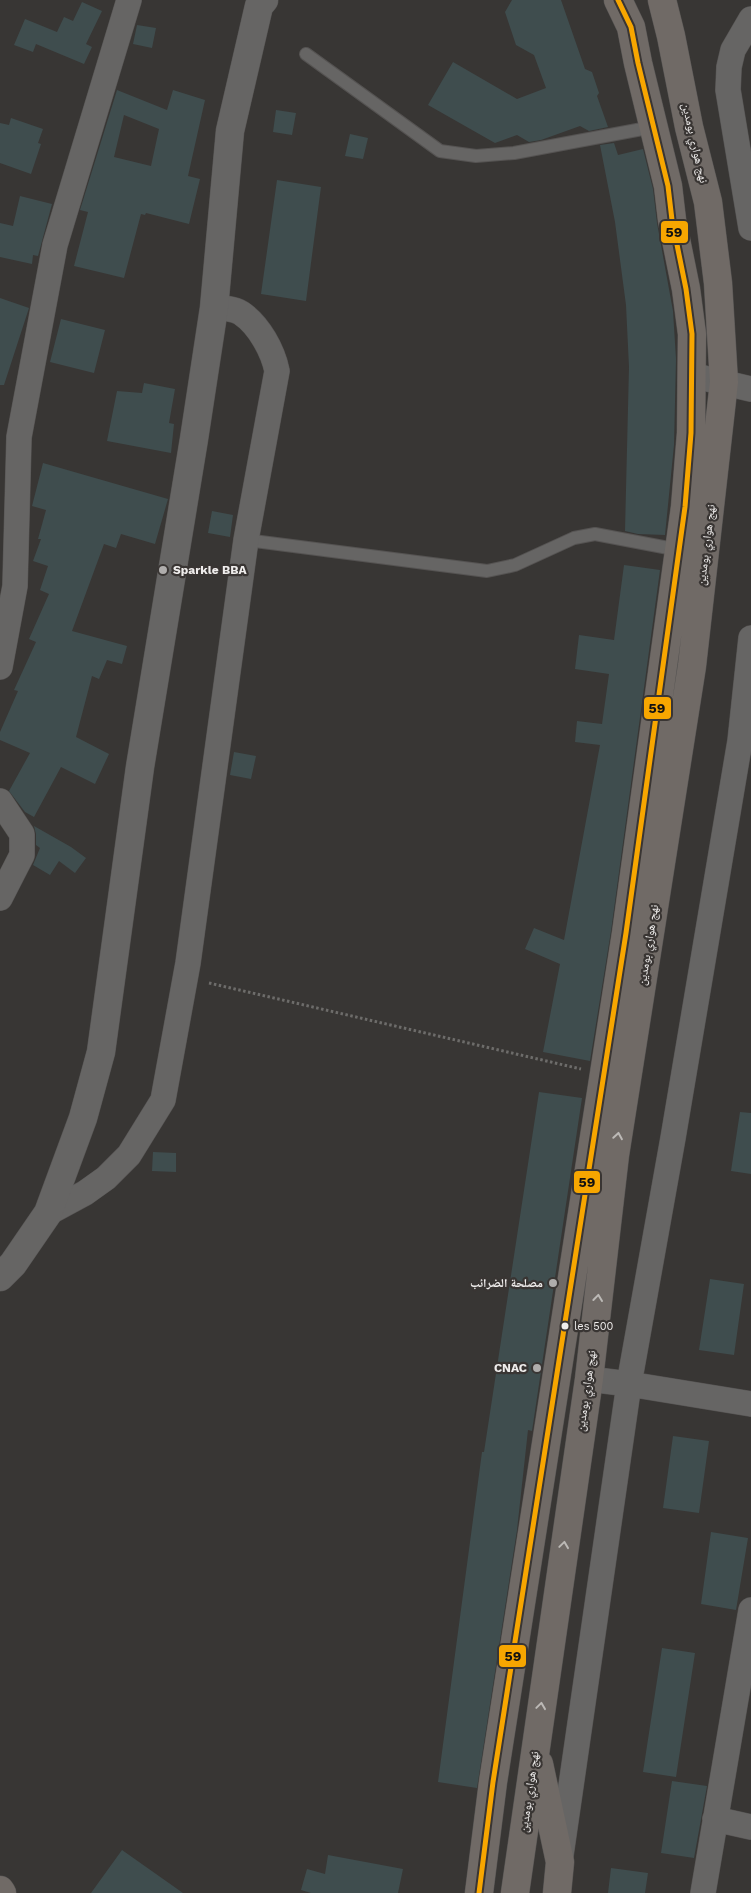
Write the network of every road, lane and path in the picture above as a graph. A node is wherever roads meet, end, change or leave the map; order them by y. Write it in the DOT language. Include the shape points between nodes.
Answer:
graph roads {
  1 [pos="129,0"];
  2 [pos="618,0"];
  3 [pos="662,0"];
  4 [pos="258,2"];
  5 [pos="751,18"];
  6 [pos="306,54"];
  7 [pos="653,127"];
  8 [pos="751,228"];
  9 [pos="214,308"];
  10 [pos="691,375"];
  11 [pos="724,382"];
  12 [pos="751,388"];
  13 [pos="246,540"];
  14 [pos="679,550"];
  15 [pos="751,638"];
  16 [pos="0,667"];
  17 [pos="0,801"];
  18 [pos="0,898"];
  19 [pos="184,977"];
  20 [pos="604,1075"];
  21 [pos="48,1213"];
  22 [pos="0,1277"];
  23 [pos="588,1379"];
  24 [pos="629,1384"];
  25 [pos="751,1404"];
  26 [pos="751,1610"];
  27 [pos="744,1696"];
  28 [pos="535,1745"];
  29 [pos="715,1819"];
  30 [pos="751,1827"];
  31 [pos="560,1862"];
  32 [pos="479,1893"];
  33 [pos="515,1893"];
  34 [pos="557,1893"];
  35 [pos="702,1893"];
  1 -- 16 [label="street" via="55,245 19,437 15,586"];
  2 -- 7 [label="main road, نهج هواري بومدين" via="631,27"];
  3 -- 11 [label="main road, نهج هواري بومدين" via="708,202 718,283"];
  4 -- 9 [label="street" via="230,130"];
  5 -- 8 [label="street" via="733,50 728,90"];
  6 -- 7 [label="lane" via="440,151 476,156 514,153"];
  7 -- 10 [label="main road, نهج هواري بومدين" via="668,186 686,289 692,334"];
  9 -- 13 [label="street" via="240,312 255,326 271,352 277,371"];
  9 -- 21 [label="street" via="140,767 101,1052 84,1118"];
  10 -- 11 [label="street"];
  10 -- 14 [label="main road, نهج هواري بومدين" via="691,433"];
  11 -- 12 [label="street"];
  23 -- 11 [label="main road, نهج هواري بومدين, one-way" via="615,1155 692,666"];
  13 -- 14 [label="lane" via="486,571 515,565 574,538 596,534"];
  13 -- 19 [label="street"];
  14 -- 20 [label="main road, نهج هواري بومدين"];
  15 -- 24 [label="street" via="740,741"];
  17 -- 18 [label="street" via="22,834 22,855"];
  19 -- 20 [label="path"];
  19 -- 21 [label="street" via="163,1100 124,1161 85,1193"];
  20 -- 32 [label="main road, نهج هواري بومدين" via="493,1782"];
  21 -- 22 [label="street" via="14,1264"];
  23 -- 24 [label="street"];
  28 -- 23 [label="main road, نهج هواري بومدين, one-way"];
  24 -- 25 [label="street"];
  24 -- 31 [label="street"];
  26 -- 27 [label="street"];
  27 -- 29 [label="street"];
  28 -- 31 [label="main road"];
  28 -- 33 [label="main road, نهج هواري بومدين"];
  29 -- 30 [label="street"];
  29 -- 35 [label="street"];
  31 -- 34 [label="main road"];
}
